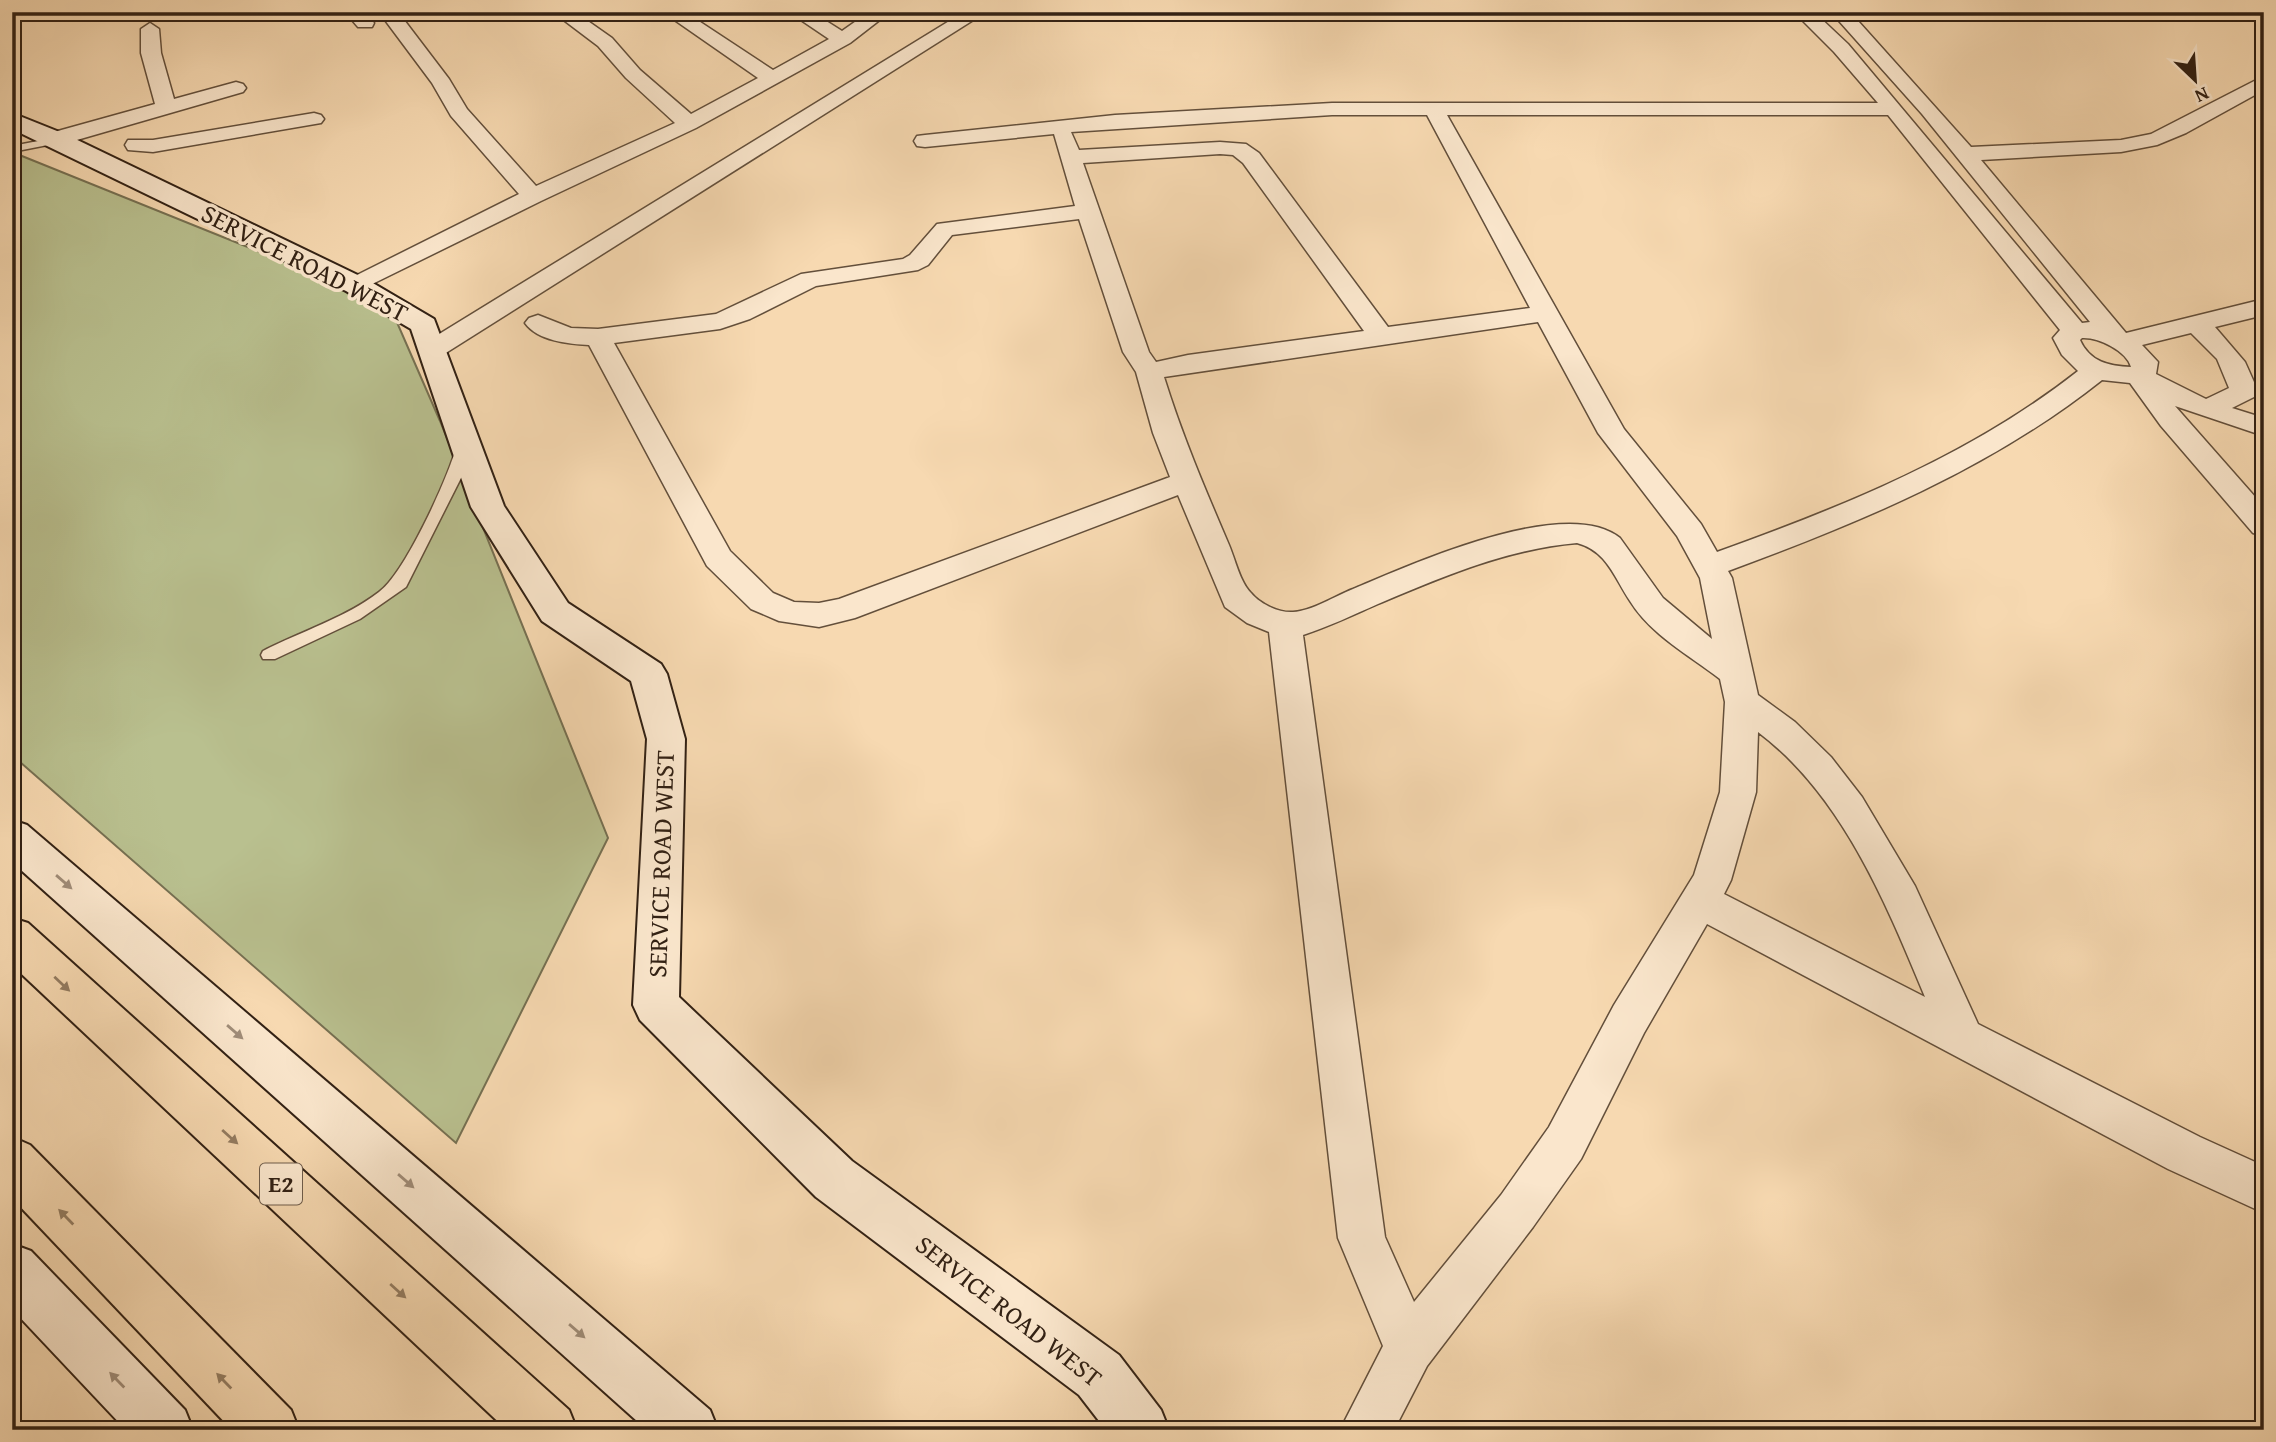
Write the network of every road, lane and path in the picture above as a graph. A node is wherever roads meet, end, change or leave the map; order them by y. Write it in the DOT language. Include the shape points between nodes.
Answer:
graph roads {
  1 [pos="388,12"];
  2 [pos="562,12"];
  3 [pos="672,12"];
  4 [pos="797,12"];
  5 [pos="977,12"];
  6 [pos="1803,12"];
  7 [pos="1840,12"];
  8 [pos="878,13"];
  9 [pos="150,29"];
  10 [pos="843,39"];
  11 [pos="770,77"];
  12 [pos="2264,82"];
  13 [pos="236,89"];
  14 [pos="166,108"];
  15 [pos="1433,108"];
  16 [pos="1895,109"];
  17 [pos="314,119"];
  18 [pos="12,120"];
  19 [pos="690,124"];
  20 [pos="1059,127"];
  21 [pos="57,139"];
  22 [pos="925,141"];
  23 [pos="135,145"];
  24 [pos="12,149"];
  25 [pos="1965,154"];
  26 [pos="1070,157"];
  27 [pos="533,195"];
  28 [pos="1090,211"];
  29 [pos="356,285"];
  30 [pos="2264,307"];
  31 [pos="1546,313"];
  32 [pos="538,323"];
  33 [pos="2196,324"];
  34 [pos="2076,331"];
  35 [pos="1380,335"];
  36 [pos="598,337"];
  37 [pos="2119,340"];
  38 [pos="432,350"];
  39 [pos="2097,370"];
  40 [pos="1149,372"];
  41 [pos="2137,374"];
  42 [pos="2208,409"];
  43 [pos="2264,427"];
  44 [pos="464,445"];
  45 [pos="1187,481"];
  46 [pos="2264,526"];
  47 [pos="1709,566"];
  48 [pos="1285,625"];
  49 [pos="269,654"];
  50 [pos="1739,687"];
  51 [pos="12,837"];
  52 [pos="1699,900"];
  53 [pos="12,937"];
  54 [pos="1963,1038"];
  55 [pos="12,1162"];
  56 [pos="2264,1190"];
  57 [pos="12,1270"];
  58 [pos="1409,1348"];
  59 [pos="165,1430"];
  60 [pos="271,1430"];
  61 [pos="549,1430"];
  62 [pos="690,1430"];
  63 [pos="1141,1430"];
  64 [pos="1366,1430"];
  1 -- 27 [label="street" via="458,112"];
  2 -- 19 [label="street" via="605,42 633,74"];
  3 -- 11 [label="street"];
  4 -- 10 [label="street"];
  5 -- 38 [label="street"];
  6 -- 16 [label="street"];
  7 -- 25 [label="street"];
  8 -- 10 [label="street"];
  9 -- 14 [label="street" via="151,53"];
  10 -- 11 [label="street"];
  11 -- 19 [label="street"];
  12 -- 25 [label="street" via="2157,139 2121,146"];
  13 -- 14 [label="street"];
  14 -- 21 [label="street"];
  15 -- 16 [label="street"];
  15 -- 20 [label="street" via="1227,113"];
  15 -- 31 [label="street"];
  16 -- 34 [label="street"];
  17 -- 23 [label="street" via="153,146"];
  18 -- 21 [label="street, SERVICE ROAD WEST"];
  19 -- 27 [label="street"];
  20 -- 22 [label="street"];
  20 -- 26 [label="street"];
  21 -- 24 [label="lane"];
  21 -- 29 [label="street, SERVICE ROAD WEST"];
  25 -- 37 [label="street"];
  26 -- 28 [label="street"];
  26 -- 35 [label="street" via="1238,149 1251,158"];
  27 -- 29 [label="street"];
  28 -- 36 [label="street" via="946,229 909,265 810,279 720,321"];
  28 -- 40 [label="street" via="1136,352"];
  29 -- 38 [label="street, SERVICE ROAD WEST" via="424,325"];
  30 -- 33 [label="street"];
  31 -- 35 [label="street"];
  31 -- 47 [label="street" via="1612,433 1690,531"];
  32 -- 36 [label="street" via="567,336"];
  33 -- 37 [label="street"];
  33 -- 42 [label="street" via="2231,357 2244,391"];
  34 -- 37 [label="street" via="2092,330"];
  34 -- 39 [label="street" via="2066,338 2070,351 2077,362"];
  35 -- 40 [label="street"];
  36 -- 45 [label="street" via="718,558 762,601 790,613 819,615 844,610"];
  37 -- 41 [label="street" via="2145,362 2143,374"];
  38 -- 44 [label="street, SERVICE ROAD WEST"];
  39 -- 41 [label="street"];
  39 -- 47 [label="street" via="2031,422 1957,463"];
  40 -- 45 [label="street"];
  41 -- 42 [label="street"];
  41 -- 46 [label="street"];
  42 -- 43 [label="street"];
  44 -- 49 [label="lane" via="457,472 390,594"];
  44 -- 63 [label="street, SERVICE ROAD WEST" via="488,507 555,612 648,674 666,739 656,1005 834,1179 1099,1375"];
  45 -- 48 [label="street" via="1236,599 1259,617"];
  47 -- 50 [label="street" via="1716,578"];
  48 -- 50 [label="street" via="1316,618 1450,562 1552,532 1584,533 1600,537 1611,547 1643,595"];
  48 -- 58 [label="street" via="1362,1238"];
  50 -- 52 [label="street" via="1738,792 1712,880"];
  50 -- 54 [label="street" via="1857,816 1889,873"];
  51 -- 62 [label="street, one-way"];
  52 -- 54 [label="street"];
  52 -- 58 [label="street" via="1629,1019 1565,1143"];
  53 -- 61 [label="highway, E2, one-way"];
  54 -- 56 [label="street"];
  60 -- 55 [label="highway, one-way"];
  59 -- 57 [label="street, one-way"];
  58 -- 64 [label="street"];
}
